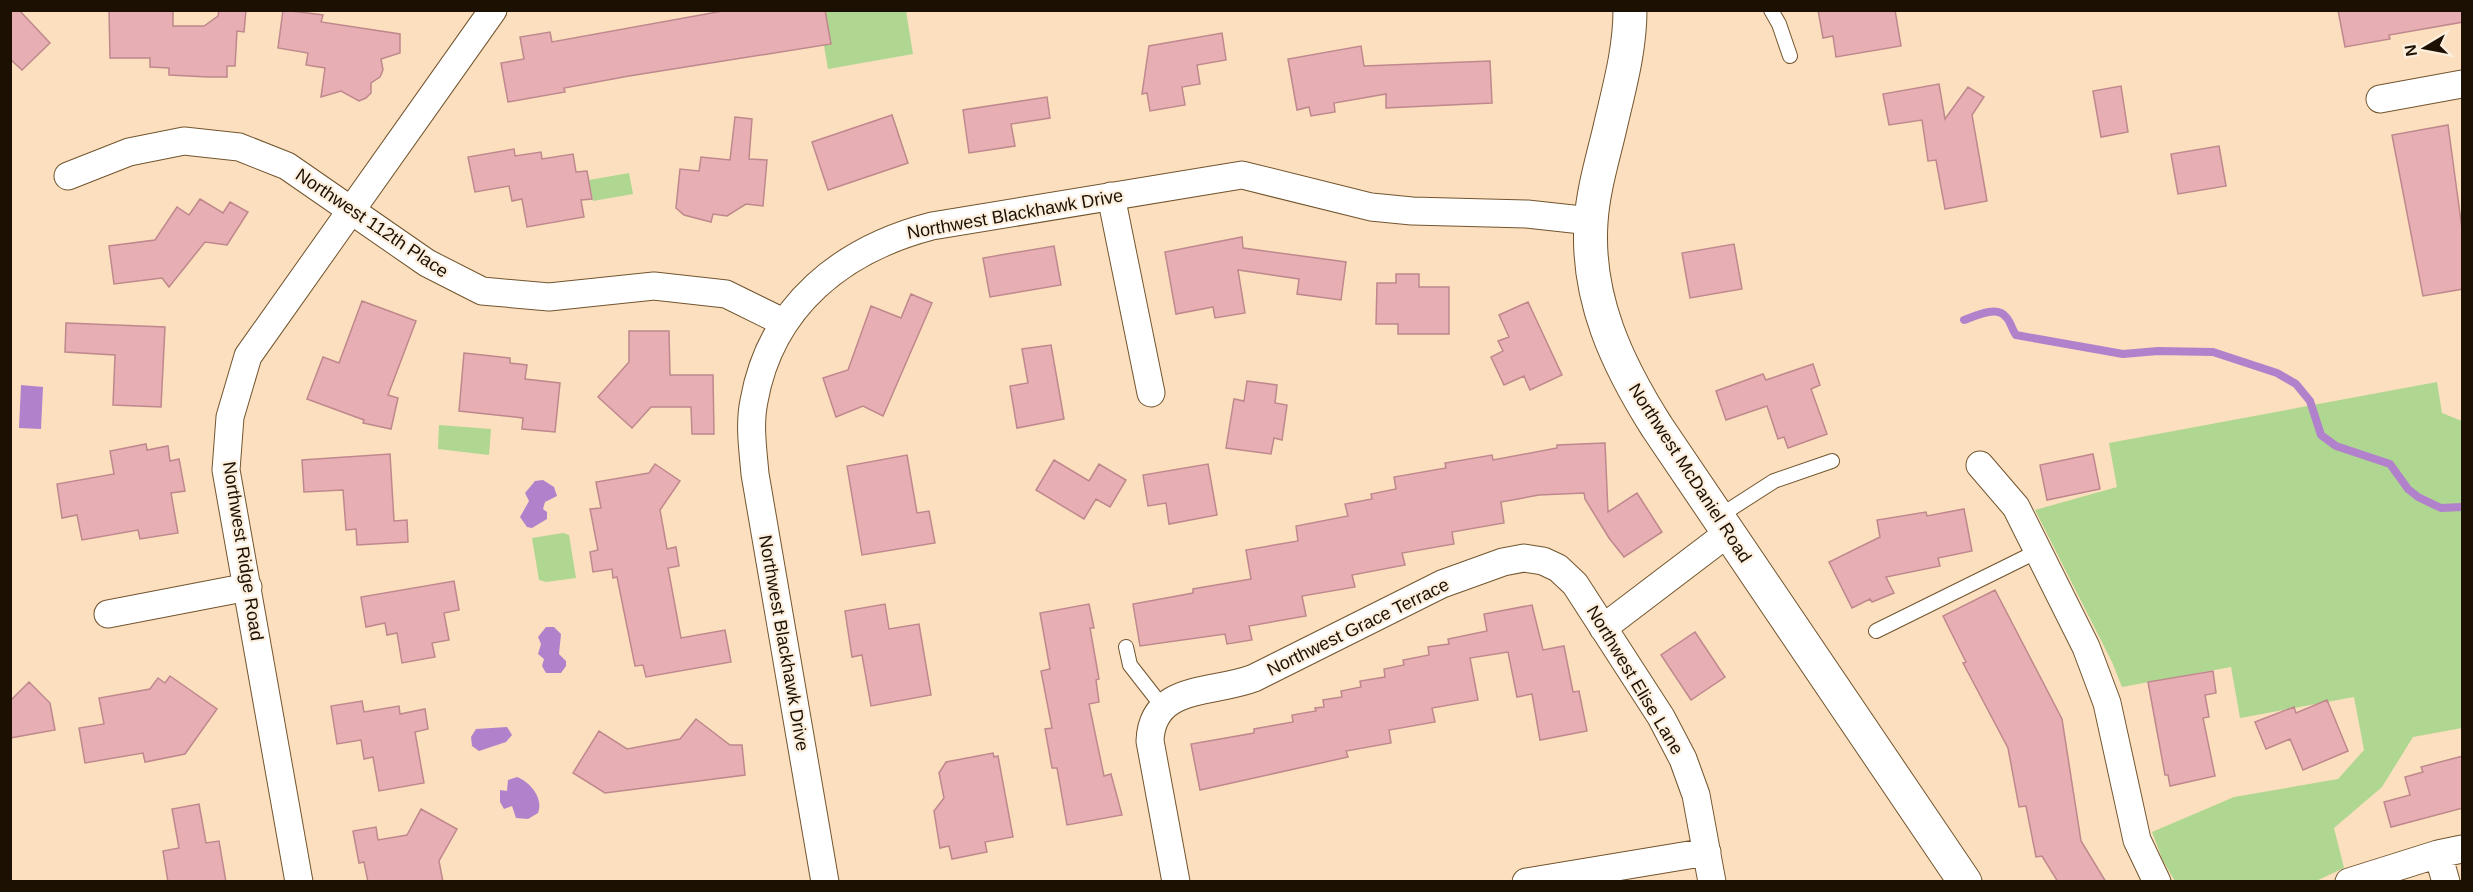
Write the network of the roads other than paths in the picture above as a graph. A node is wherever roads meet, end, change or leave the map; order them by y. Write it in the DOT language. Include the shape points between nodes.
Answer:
graph roads {
  1 [pos="493,10"];
  2 [pos="1630,10"];
  3 [pos="1771,10"];
  4 [pos="1790,56"];
  5 [pos="2463,84"];
  6 [pos="2380,99"];
  7 [pos="68,176"];
  8 [pos="1112,196"];
  9 [pos="350,209"];
  10 [pos="1592,221"];
  11 [pos="783,322"];
  12 [pos="1151,393"];
  13 [pos="1832,461"];
  14 [pos="1980,465"];
  15 [pos="1723,525"];
  16 [pos="2038,551"];
  17 [pos="1550,564"];
  18 [pos="248,587"];
  19 [pos="108,614"];
  20 [pos="1604,628"];
  21 [pos="1876,631"];
  22 [pos="1126,647"];
  23 [pos="1165,704"];
  24 [pos="1707,852"];
  25 [pos="2450,852"];
  26 [pos="299,882"];
  27 [pos="825,882"];
  28 [pos="1176,882"];
  29 [pos="1526,882"];
  30 [pos="1712,882"];
  31 [pos="1965,882"];
  32 [pos="2157,882"];
  33 [pos="2349,882"];
  34 [pos="2446,882"];
  1 -- 9 [label="street, Northwest Ridge Road"];
  2 -- 10 [label="street, Northwest McDaniel Road" via="1628,45"];
  3 -- 4 [label="lane"];
  5 -- 6 [label="street"];
  7 -- 9 [label="street, Northwest 112th Place" via="129,152 184,141 239,147 287,166"];
  8 -- 10 [label="street, Northwest Blackhawk Drive" via="1242,175 1371,207"];
  8 -- 11 [label="street, Northwest Blackhawk Drive" via="932,226 895,236 833,271"];
  8 -- 12 [label="street"];
  9 -- 11 [label="street, Northwest 112th Place" via="426,263 482,291 549,297 654,286 726,294"];
  9 -- 18 [label="street, Northwest Ridge Road" via="248,356 230,417 226,470"];
  10 -- 15 [label="street, Northwest McDaniel Road" via="1593,275 1606,330 1635,392"];
  11 -- 27 [label="street, Northwest Blackhawk Drive" via="771,343 754,401 752,444"];
  13 -- 15 [label="lane" via="1774,481"];
  14 -- 16 [label="street" via="2016,507"];
  15 -- 20 [label="street"];
  15 -- 31 [label="street, Northwest McDaniel Road"];
  16 -- 21 [label="lane"];
  16 -- 32 [label="street" via="2100,679 2136,840"];
  17 -- 20 [label="street, Northwest Elise Lane" via="1575,584"];
  17 -- 23 [label="street, Northwest Grace Terrace" via="1524,558 1479,570 1442,584 1254,678 1186,694"];
  18 -- 19 [label="street"];
  18 -- 26 [label="street, Northwest Ridge Road"];
  20 -- 24 [label="street, Northwest Elise Lane" via="1683,759 1696,795"];
  22 -- 23 [label="lane" via="1130,665"];
  23 -- 28 [label="street" via="1153,718 1150,741"];
  24 -- 29 [label="street"];
  24 -- 30 [label="street, Northwest Elise Lane"];
  25 -- 33 [label="street"];
  25 -- 34 [label="street"];
}
